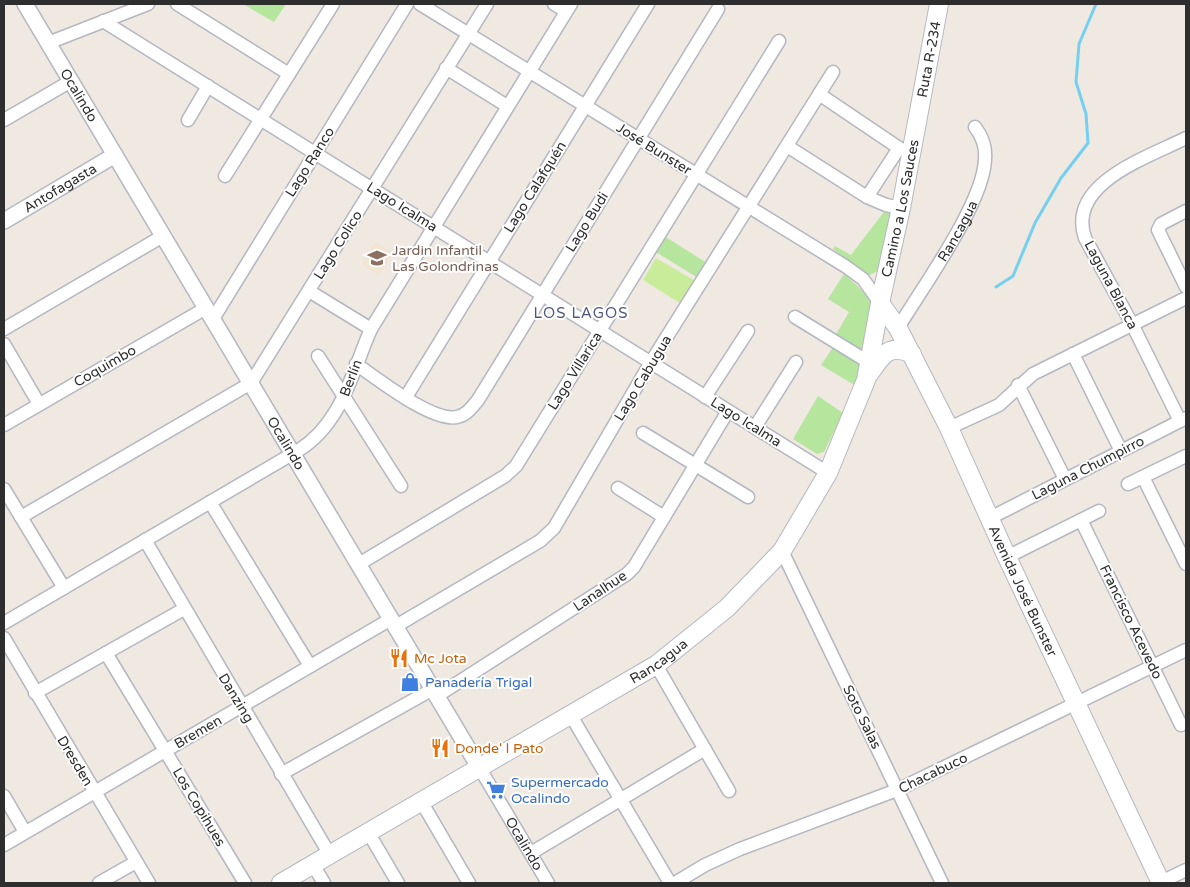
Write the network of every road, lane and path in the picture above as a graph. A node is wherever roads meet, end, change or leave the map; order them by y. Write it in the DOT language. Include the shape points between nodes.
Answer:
graph roads {
  1 [pos="25,4"];
  2 [pos="148,4"];
  3 [pos="177,4"];
  4 [pos="333,4"];
  5 [pos="406,4"];
  6 [pos="420,4"];
  7 [pos="487,4"];
  8 [pos="554,4"];
  9 [pos="648,4"];
  10 [pos="939,4"];
  11 [pos="568,8"];
  12 [pos="718,9"];
  13 [pos="104,21"];
  14 [pos="468,34"];
  15 [pos="779,42"];
  16 [pos="48,43"];
  17 [pos="446,68"];
  18 [pos="529,71"];
  19 [pos="833,72"];
  20 [pos="289,74"];
  21 [pos="71,81"];
  22 [pos="208,86"];
  23 [pos="820,94"];
  24 [pos="507,106"];
  25 [pos="585,106"];
  26 [pos="918,114"];
  27 [pos="261,119"];
  28 [pos="4,120"];
  29 [pos="188,120"];
  30 [pos="975,127"];
  31 [pos="1186,138"];
  32 [pos="638,139"];
  33 [pos="787,146"];
  34 [pos="901,147"];
  35 [pos="315,153"];
  36 [pos="115,155"];
  37 [pos="697,175"];
  38 [pos="225,176"];
  39 [pos="372,188"];
  40 [pos="867,197"];
  41 [pos="749,207"];
  42 [pos="902,208"];
  43 [pos="1186,211"];
  44 [pos="4,221"];
  45 [pos="433,226"];
  46 [pos="163,236"];
  47 [pos="489,261"];
  48 [pos="1186,287"];
  49 [pos="309,291"];
  50 [pos="543,295"];
  51 [pos="1186,298"];
  52 [pos="880,303"];
  53 [pos="210,314"];
  54 [pos="795,317"];
  55 [pos="1132,324"];
  56 [pos="898,328"];
  57 [pos="4,329"];
  58 [pos="371,329"];
  59 [pos="600,330"];
  60 [pos="748,331"];
  61 [pos="4,344"];
  62 [pos="912,354"];
  63 [pos="1073,354"];
  64 [pos="318,356"];
  65 [pos="651,362"];
  66 [pos="796,362"];
  67 [pos="870,363"];
  68 [pos="356,364"];
  69 [pos="866,380"];
  70 [pos="251,383"];
  71 [pos="1018,385"];
  72 [pos="706,396"];
  73 [pos="406,397"];
  74 [pos="345,398"];
  75 [pos="39,404"];
  76 [pos="728,411"];
  77 [pos="1183,419"];
  78 [pos="4,425"];
  79 [pos="755,427"];
  80 [pos="949,428"];
  81 [pos="643,433"];
  82 [pos="1122,451"];
  83 [pos="293,453"];
  84 [pos="1186,456"];
  85 [pos="696,465"];
  86 [pos="828,473"];
  87 [pos="1144,477"];
  88 [pos="1065,479"];
  89 [pos="1128,484"];
  90 [pos="400,486"];
  91 [pos="618,488"];
  92 [pos="4,489"];
  93 [pos="748,497"];
  94 [pos="210,502"];
  95 [pos="1099,510"];
  96 [pos="21,517"];
  97 [pos="664,517"];
  98 [pos="990,518"];
  99 [pos="1081,520"];
  100 [pos="145,540"];
  101 [pos="782,551"];
  102 [pos="1007,557"];
  103 [pos="359,564"];
  104 [pos="1186,564"];
  105 [pos="64,588"];
  106 [pos="184,609"];
  107 [pos="4,623"];
  108 [pos="394,623"];
  109 [pos="4,638"];
  110 [pos="1186,650"];
  111 [pos="106,653"];
  112 [pos="656,665"];
  113 [pos="310,666"];
  114 [pos="1152,667"];
  115 [pos="35,693"];
  116 [pos="435,693"];
  117 [pos="1076,703"];
  118 [pos="241,706"];
  119 [pos="570,714"];
  120 [pos="1181,725"];
  121 [pos="705,749"];
  122 [pos="165,751"];
  123 [pos="479,767"];
  124 [pos="281,774"];
  125 [pos="897,790"];
  126 [pos="729,791"];
  127 [pos="94,792"];
  128 [pos="4,796"];
  129 [pos="621,800"];
  130 [pos="421,801"];
  131 [pos="25,832"];
  132 [pos="368,832"];
  133 [pos="4,844"];
  134 [pos="531,853"];
  135 [pos="330,855"];
  136 [pos="136,862"];
  137 [pos="313,865"];
  138 [pos="1186,870"];
  139 [pos="99,883"];
  140 [pos="149,883"];
  141 [pos="245,883"];
  142 [pos="281,883"];
  143 [pos="324,883"];
  144 [pos="398,883"];
  145 [pos="469,883"];
  146 [pos="548,883"];
  147 [pos="670,883"];
  148 [pos="675,883"];
  149 [pos="942,883"];
  150 [pos="1161,883"];
  1 -- 16 [label="street, Ocalindo"];
  2 -- 13 [label="street"];
  3 -- 20 [label="street"];
  4 -- 20 [label="street"];
  5 -- 35 [label="street, Lago Ranco"];
  6 -- 14 [label="street, José Bunster"];
  7 -- 14 [label="street, Lago Colico"];
  8 -- 11 [label="street"];
  9 -- 25 [label="street, Lago Calafquén"];
  10 -- 26 [label="main road, Ruta R-234"];
  11 -- 18 [label="street, Berlín"];
  12 -- 32 [label="street, Lago Budi"];
  13 -- 16 [label="street"];
  13 -- 22 [label="street, Lago Icalma"];
  14 -- 17 [label="street, Lago Colico"];
  14 -- 18 [label="street, José Bunster"];
  15 -- 37 [label="street, Lago Villarica"];
  16 -- 21 [label="street, Ocalindo"];
  17 -- 24 [label="street"];
  17 -- 39 [label="street, Lago Colico"];
  18 -- 24 [label="street, Berlín"];
  18 -- 25 [label="street, José Bunster"];
  19 -- 23 [label="street, Lago Cabugua"];
  20 -- 27 [label="street"];
  21 -- 28 [label="street"];
  21 -- 36 [label="street, Ocalindo"];
  22 -- 27 [label="street, Lago Icalma"];
  22 -- 29 [label="street"];
  23 -- 33 [label="street, Lago Cabugua"];
  23 -- 34 [label="street"];
  24 -- 45 [label="street, Berlín"];
  25 -- 32 [label="street, José Bunster"];
  25 -- 47 [label="street, Lago Calafquén"];
  26 -- 34 [label="main road, Camino a Los Sauces"];
  27 -- 35 [label="street, Lago Icalma"];
  27 -- 38 [label="street"];
  30 -- 56 [label="street, Rancagua" via="985,150 978,190"];
  31 -- 55 [label="street, Laguna Blanca" via="1104,181 1083,210 1081,224 1085,238"];
  32 -- 37 [label="street, José Bunster"];
  32 -- 50 [label="street, Lago Budi"];
  33 -- 40 [label="street"];
  33 -- 41 [label="street, Lago Cabugua"];
  34 -- 40 [label="street"];
  34 -- 42 [label="main road, Camino a Los Sauces"];
  35 -- 39 [label="street, Lago Icalma"];
  35 -- 53 [label="street, Lago Ranco"];
  36 -- 44 [label="street, Antofagasta"];
  36 -- 46 [label="street, Ocalindo"];
  37 -- 41 [label="street, José Bunster"];
  37 -- 59 [label="street, Lago Villarica"];
  39 -- 45 [label="street, Lago Icalma"];
  39 -- 49 [label="street, Lago Colico"];
  40 -- 42 [label="street"];
  41 -- 52 [label="street, José Bunster" via="854,272"];
  41 -- 65 [label="street, Lago Cabugua"];
  42 -- 52 [label="main road, Camino a Los Sauces"];
  43 -- 48 [label="street" via="1161,224 1158,230"];
  45 -- 47 [label="street, Lago Icalma"];
  45 -- 58 [label="street, Berlín"];
  46 -- 53 [label="street, Ocalindo"];
  46 -- 57 [label="street"];
  47 -- 50 [label="street, Lago Icalma"];
  47 -- 73 [label="street, Lago Calafquén"];
  49 -- 58 [label="street"];
  49 -- 70 [label="street, Lago Colico"];
  50 -- 59 [label="street, Lago Icalma"];
  50 -- 73 [label="street, Lago Budi" via="478,400 467,412 459,417 443,417"];
  51 -- 55 [label="street"];
  52 -- 56 [label="main road, Avenida José Bunster"];
  52 -- 67 [label="main road, Rancagua"];
  53 -- 70 [label="street, Ocalindo"];
  53 -- 75 [label="street, Coquimbo"];
  54 -- 67 [label="street"];
  55 -- 63 [label="street"];
  55 -- 77 [label="street, Laguna Blanca"];
  56 -- 62 [label="main road, Avenida José Bunster"];
  58 -- 68 [label="street, Berlín"];
  59 -- 65 [label="street, Lago Icalma"];
  59 -- 103 [label="street, Lago Villarica" via="510,472"];
  60 -- 72 [label="street"];
  61 -- 75 [label="street"];
  62 -- 69 [label="main road" via="890,350 878,360"];
  62 -- 80 [label="main road, Avenida José Bunster"];
  63 -- 71 [label="street"];
  63 -- 82 [label="street"];
  64 -- 74 [label="street"];
  65 -- 72 [label="street, Lago Icalma"];
  65 -- 108 [label="street, Lago Cabugua" via="554,528 540,540"];
  66 -- 79 [label="street"];
  67 -- 69 [label="main road, Rancagua"];
  68 -- 73 [label="street"];
  68 -- 74 [label="street, Berlín"];
  69 -- 86 [label="main road, Rancagua"];
  70 -- 83 [label="street, Ocalindo"];
  70 -- 96 [label="street"];
  71 -- 80 [label="street" via="999,405"];
  71 -- 88 [label="street"];
  72 -- 76 [label="street, Lago Icalma"];
  74 -- 83 [label="street, Berlín" via="318,435"];
  74 -- 90 [label="street"];
  75 -- 78 [label="street, Coquimbo"];
  76 -- 79 [label="street, Lago Icalma"];
  76 -- 85 [label="street, Lanalhue"];
  77 -- 82 [label="street, Laguna Chumpirro"];
  79 -- 86 [label="street, Lago Icalma"];
  80 -- 98 [label="main road, Avenida José Bunster"];
  81 -- 85 [label="street"];
  82 -- 88 [label="street, Laguna Chumpirro"];
  83 -- 94 [label="street, Berlín"];
  83 -- 103 [label="street, Ocalindo"];
  84 -- 87 [label="street"];
  85 -- 93 [label="street"];
  85 -- 97 [label="street, Lanalhue"];
  86 -- 101 [label="main road, Rancagua"];
  87 -- 89 [label="street"];
  87 -- 104 [label="street"];
  88 -- 98 [label="street, Laguna Chumpirro"];
  91 -- 97 [label="street"];
  92 -- 96 [label="street"];
  94 -- 100 [label="street, Berlín"];
  94 -- 113 [label="street"];
  95 -- 99 [label="street"];
  96 -- 105 [label="street"];
  97 -- 116 [label="street, Lanalhue" via="627,574"];
  98 -- 102 [label="main road, Avenida José Bunster"];
  99 -- 102 [label="street"];
  99 -- 114 [label="street, Francisco Acevedo"];
  100 -- 105 [label="street, Berlín"];
  100 -- 106 [label="street, Danzing"];
  101 -- 112 [label="main road, Rancagua" via="727,608"];
  101 -- 125 [label="street, Soto Salas"];
  102 -- 117 [label="main road, Avenida José Bunster"];
  103 -- 108 [label="street, Ocalindo"];
  105 -- 107 [label="street, Berlín"];
  106 -- 111 [label="street"];
  106 -- 118 [label="street, Danzing"];
  108 -- 113 [label="street, Bremen"];
  108 -- 116 [label="street, Ocalindo"];
  109 -- 115 [label="street, Dresden"];
  110 -- 114 [label="street, Chacabuco"];
  111 -- 115 [label="street"];
  111 -- 122 [label="street, Los Copihues"];
  112 -- 119 [label="main road, Rancagua"];
  112 -- 121 [label="street"];
  113 -- 118 [label="street, Bremen"];
  114 -- 117 [label="street, Chacabuco"];
  114 -- 120 [label="street, Francisco Acevedo"];
  115 -- 127 [label="street, Dresden"];
  116 -- 123 [label="street, Ocalindo"];
  116 -- 124 [label="street, Lanalhue"];
  117 -- 125 [label="street, Chacabuco"];
  117 -- 150 [label="main road, Avenida José Bunster"];
  118 -- 122 [label="street, Bremen"];
  118 -- 124 [label="street, Danzing"];
  119 -- 123 [label="main road, Rancagua"];
  119 -- 129 [label="street"];
  121 -- 126 [label="street"];
  121 -- 129 [label="street"];
  122 -- 127 [label="street, Bremen"];
  122 -- 141 [label="street, Los Copihues"];
  123 -- 130 [label="main road, Rancagua"];
  123 -- 134 [label="street, Ocalindo"];
  124 -- 135 [label="street, Danzing"];
  125 -- 148 [label="street, Chacabuco" via="740,848 705,864"];
  125 -- 149 [label="street, Soto Salas"];
  127 -- 131 [label="street, Bremen"];
  127 -- 136 [label="street, Dresden"];
  128 -- 131 [label="street"];
  129 -- 134 [label="street"];
  129 -- 147 [label="street"];
  130 -- 132 [label="main road, Rancagua"];
  130 -- 145 [label="street"];
  131 -- 133 [label="street, Bremen"];
  132 -- 135 [label="main road, Rancagua"];
  132 -- 144 [label="street"];
  134 -- 146 [label="street, Ocalindo"];
  135 -- 137 [label="main road, Rancagua"];
  136 -- 139 [label="street"];
  136 -- 140 [label="street, Dresden"];
  137 -- 142 [label="main road, Rancagua"];
  137 -- 143 [label="street"];
  138 -- 150 [label="street"];
}
